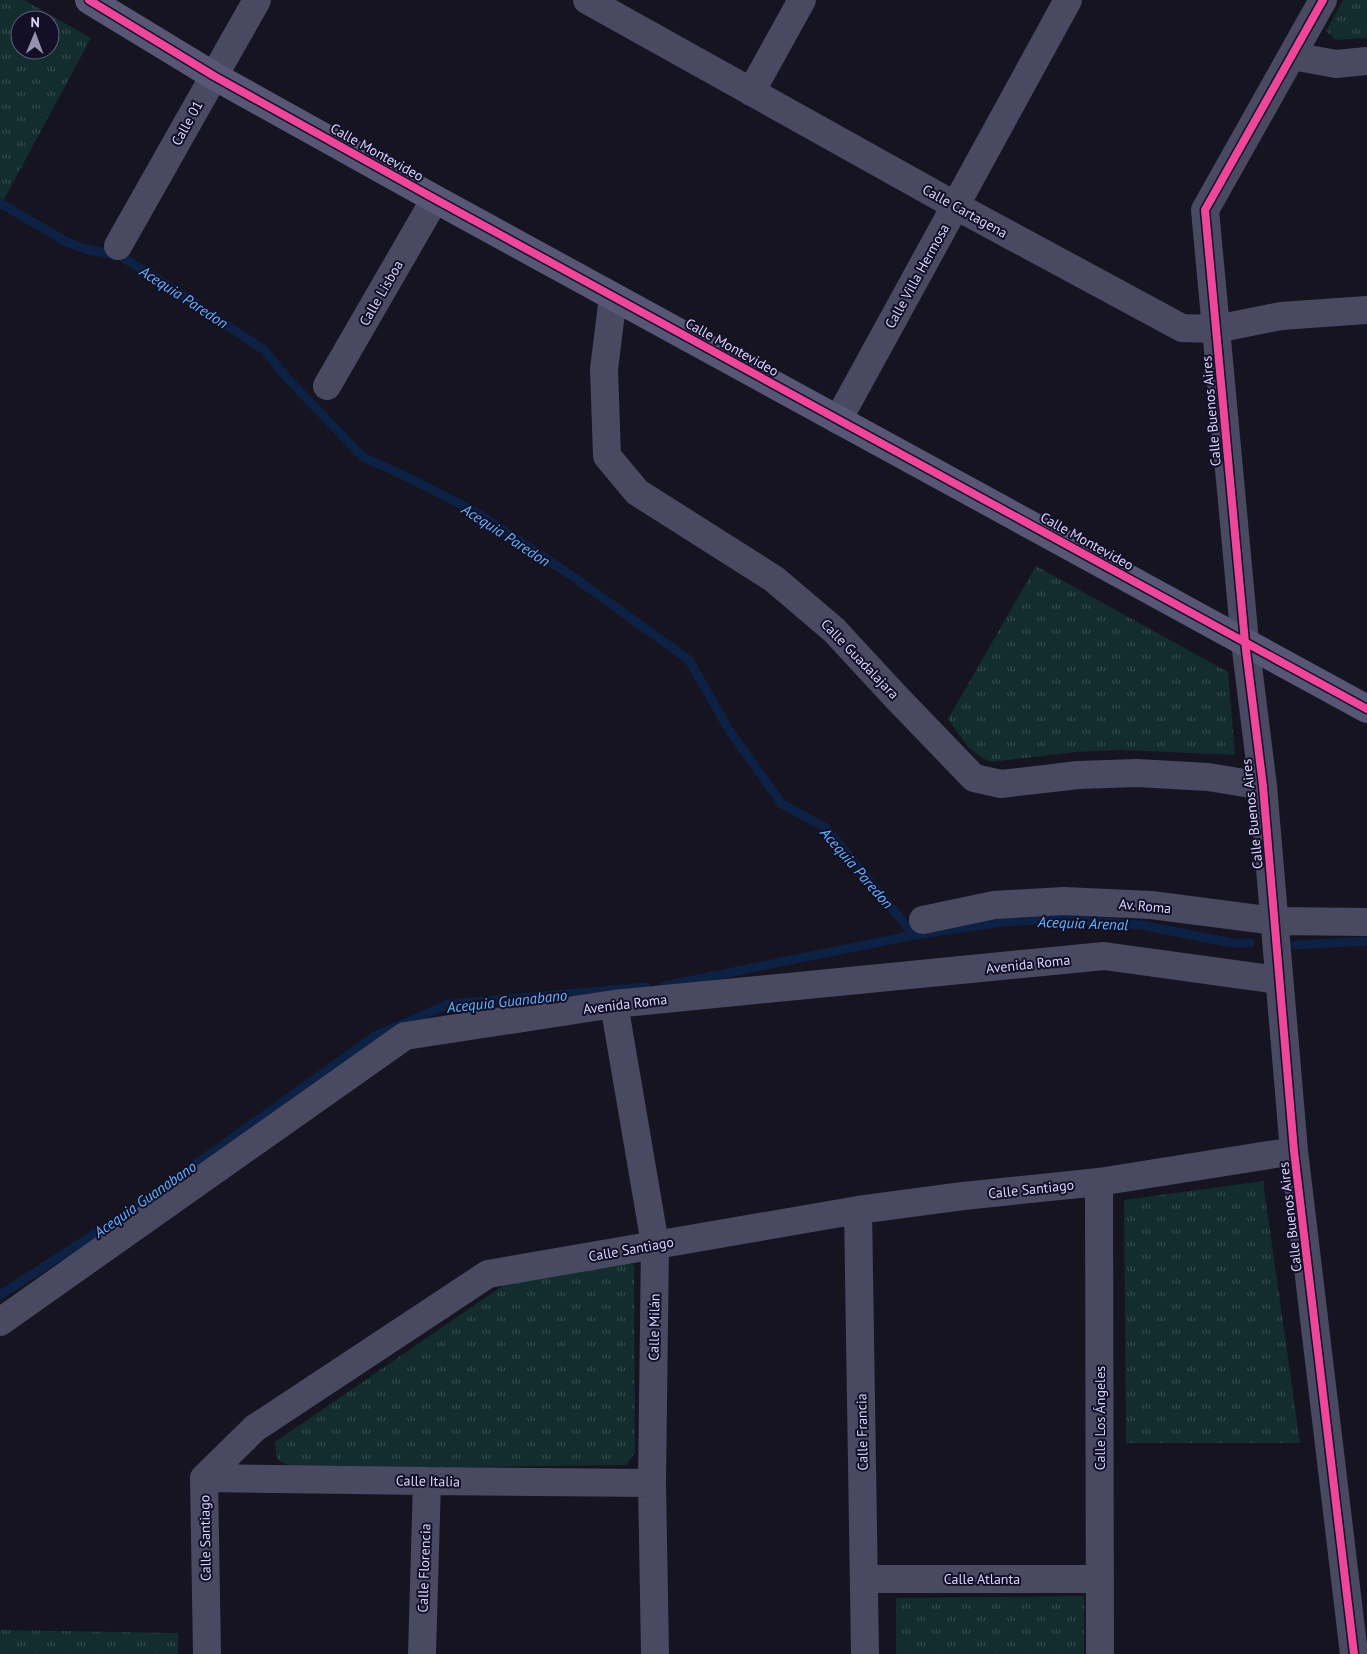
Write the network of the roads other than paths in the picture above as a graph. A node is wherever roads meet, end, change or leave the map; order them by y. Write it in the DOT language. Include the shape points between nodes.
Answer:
graph roads {
  1 [pos="89,0"];
  2 [pos="257,0"];
  3 [pos="587,0"];
  4 [pos="802,0"];
  5 [pos="1323,0"];
  6 [pos="1057,4"];
  7 [pos="1292,56"];
  8 [pos="1367,62"];
  9 [pos="214,76"];
  10 [pos="751,92"];
  11 [pos="436,199"];
  12 [pos="956,206"];
  13 [pos="118,246"];
  14 [pos="613,297"];
  15 [pos="1367,310"];
  16 [pos="1216,329"];
  17 [pos="326,386"];
  18 [pos="838,420"];
  19 [pos="1245,642"];
  20 [pos="1367,709"];
  21 [pos="1263,786"];
  22 [pos="923,920"];
  23 [pos="1275,921"];
  24 [pos="1367,922"];
  25 [pos="1279,980"];
  26 [pos="614,1004"];
  27 [pos="1294,1151"];
  28 [pos="1099,1182"];
  29 [pos="858,1210"];
  30 [pos="655,1244"];
  31 [pos="0,1322"];
  32 [pos="204,1478"];
  33 [pos="426,1482"];
  34 [pos="652,1483"];
  35 [pos="864,1579"];
  36 [pos="1100,1579"];
  37 [pos="207,1654"];
  38 [pos="422,1654"];
  39 [pos="656,1654"];
  40 [pos="865,1654"];
  41 [pos="1100,1654"];
  42 [pos="1354,1654"];
  1 -- 9 [label="street, Calle Montevideo"];
  2 -- 9 [label="street, Calle 01"];
  3 -- 10 [label="street, Calle Cartagena"];
  4 -- 10 [label="street"];
  5 -- 7 [label="street, Calle Buenos Aires"];
  6 -- 12 [label="street, Calle Villa Hermosa"];
  7 -- 8 [label="street" via="1336,64"];
  7 -- 16 [label="street, Calle Buenos Aires" via="1205,210"];
  9 -- 11 [label="street, Calle Montevideo"];
  9 -- 13 [label="street, Calle 01"];
  10 -- 12 [label="street, Calle Cartagena"];
  11 -- 14 [label="street, Calle Montevideo"];
  11 -- 17 [label="street, Calle Lisboa"];
  12 -- 16 [label="street, Calle Cartagena" via="1182,328"];
  12 -- 18 [label="street, Calle Villa Hermosa"];
  14 -- 18 [label="street, Calle Montevideo"];
  14 -- 21 [label="street, Calle Guadalajara" via="604,369 607,456 637,492 774,579 834,630 974,778 1001,784 1078,775 1137,773 1208,777"];
  15 -- 16 [label="street, Calle Cartagena" via="1281,316"];
  16 -- 19 [label="street, Calle Buenos Aires"];
  18 -- 19 [label="street, Calle Montevideo"];
  19 -- 20 [label="street, Calle Montevideo"];
  19 -- 21 [label="street, Calle Buenos Aires"];
  21 -- 23 [label="street, Calle Buenos Aires"];
  22 -- 23 [label="street, Av. Roma" via="994,905 1064,901 1151,905"];
  23 -- 24 [label="street, Av. Roma"];
  23 -- 25 [label="street, Calle Buenos Aires"];
  25 -- 26 [label="street, Avenida Roma" via="1104,956"];
  25 -- 27 [label="street, Calle Buenos Aires"];
  26 -- 30 [label="street, Calle Milán"];
  26 -- 31 [label="street, Avenida Roma" via="405,1036"];
  27 -- 28 [label="street, Calle Santiago"];
  27 -- 42 [label="street, Calle Buenos Aires"];
  28 -- 29 [label="street, Calle Santiago"];
  28 -- 36 [label="street, Calle Los Ángeles"];
  29 -- 30 [label="street, Calle Santiago"];
  29 -- 35 [label="street, Calle Francia"];
  30 -- 32 [label="street, Calle Santiago" via="488,1274 256,1428"];
  30 -- 34 [label="street, Calle Milán"];
  32 -- 33 [label="street, Calle Italia"];
  32 -- 37 [label="street, Calle Santiago"];
  33 -- 34 [label="street, Calle Italia"];
  33 -- 38 [label="street, Calle Florencia"];
  34 -- 39 [label="street, Calle Milán"];
  35 -- 36 [label="street, Calle Atlanta"];
  35 -- 40 [label="street, Calle Francia"];
  36 -- 41 [label="street, Calle Los Ángeles"];
}
